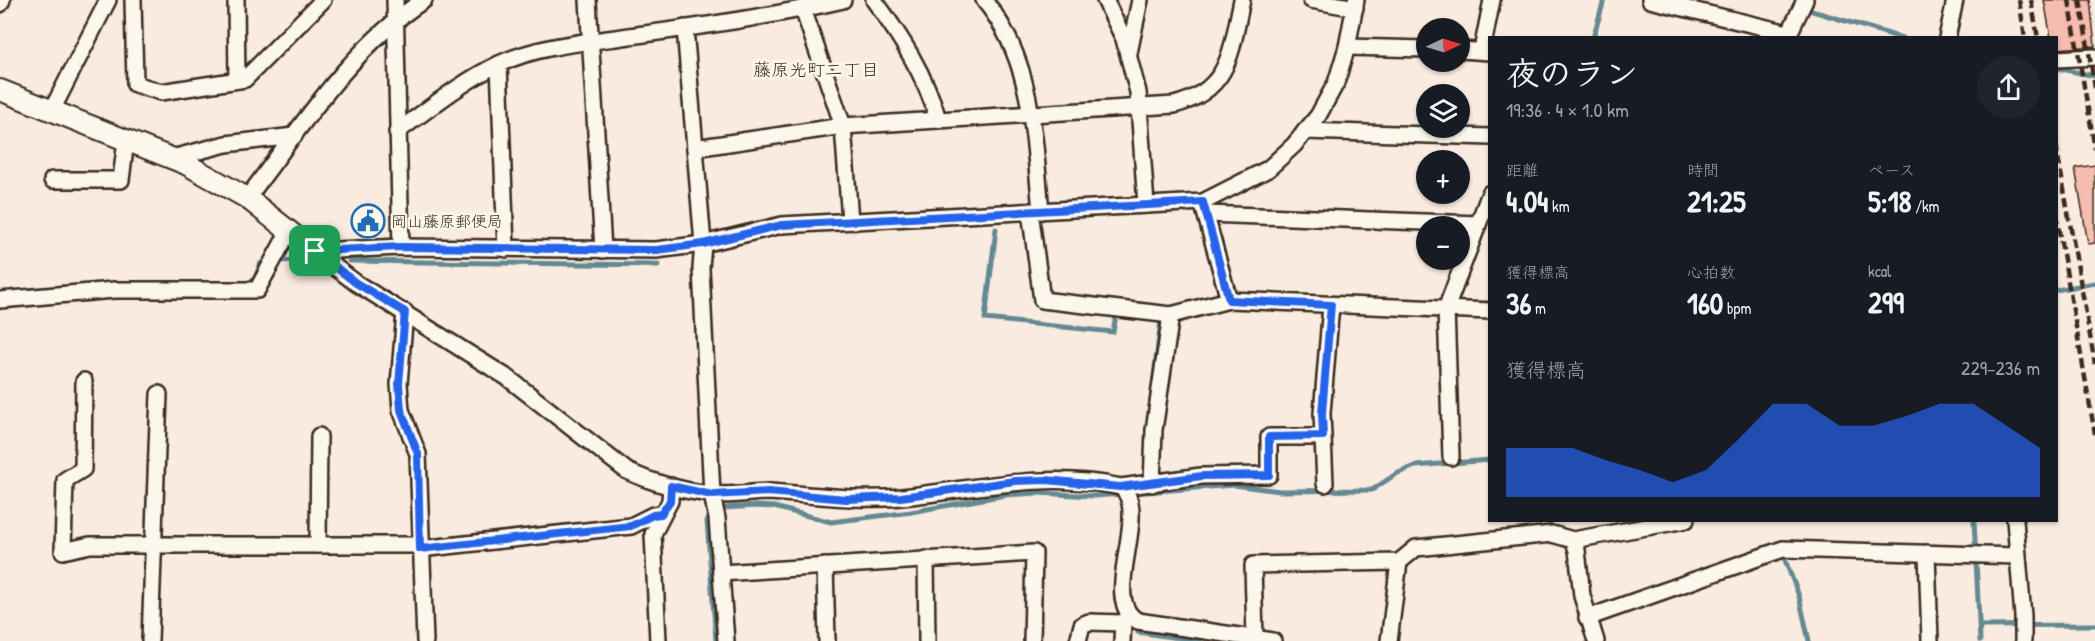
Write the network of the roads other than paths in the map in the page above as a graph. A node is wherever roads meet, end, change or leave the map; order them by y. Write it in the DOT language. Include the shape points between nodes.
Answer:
graph roads {
  1 [pos="108,0"];
  2 [pos="133,0"];
  3 [pos="236,0"];
  4 [pos="323,0"];
  5 [pos="395,0"];
  6 [pos="424,0"];
  7 [pos="588,0"];
  8 [pos="843,0"];
  9 [pos="874,0"];
  10 [pos="984,0"];
  11 [pos="1105,0"];
  12 [pos="1140,0"];
  13 [pos="1242,0"];
  14 [pos="1311,0"];
  15 [pos="1492,0"];
  16 [pos="1650,0"];
  17 [pos="1805,0"];
  18 [pos="1955,0"];
  19 [pos="1356,4"];
  20 [pos="803,9"];
  21 [pos="395,21"];
  22 [pos="685,28"];
  23 [pos="1787,35"];
  24 [pos="1947,36"];
  25 [pos="590,42"];
  26 [pos="1347,47"];
  27 [pos="1416,49"];
  28 [pos="1470,50"];
  29 [pos="1486,51"];
  30 [pos="1128,55"];
  31 [pos="2095,57"];
  32 [pos="2058,59"];
  33 [pos="499,64"];
  34 [pos="237,81"];
  35 [pos="0,90"];
  36 [pos="1138,105"];
  37 [pos="52,110"];
  38 [pos="1032,113"];
  39 [pos="938,119"];
  40 [pos="843,126"];
  41 [pos="1305,131"];
  42 [pos="397,132"];
  43 [pos="294,136"];
  44 [pos="1488,137"];
  45 [pos="126,140"];
  46 [pos="695,148"];
  47 [pos="172,158"];
  48 [pos="52,180"];
  49 [pos="247,198"];
  50 [pos="1488,198"];
  51 [pos="1146,205"];
  52 [pos="1204,208"];
  53 [pos="1035,211"];
  54 [pos="850,221"];
  55 [pos="1478,224"];
  56 [pos="289,231"];
  57 [pos="703,244"];
  58 [pos="401,247"];
  59 [pos="506,249"];
  60 [pos="603,250"];
  61 [pos="315,251"];
  62 [pos="0,300"];
  63 [pos="1229,300"];
  64 [pos="1331,305"];
  65 [pos="1446,309"];
  66 [pos="1488,311"];
  67 [pos="405,312"];
  68 [pos="1171,315"];
  69 [pos="84,381"];
  70 [pos="159,394"];
  71 [pos="319,436"];
  72 [pos="1323,436"];
  73 [pos="1451,457"];
  74 [pos="1148,484"];
  75 [pos="1325,484"];
  76 [pos="671,486"];
  77 [pos="1125,493"];
  78 [pos="715,506"];
  79 [pos="661,514"];
  80 [pos="2015,522"];
  81 [pos="1665,523"];
  82 [pos="1552,527"];
  83 [pos="1573,540"];
  84 [pos="152,545"];
  85 [pos="318,545"];
  86 [pos="420,547"];
  87 [pos="1927,553"];
  88 [pos="2017,556"];
  89 [pos="926,560"];
  90 [pos="1398,562"];
  91 [pos="825,566"];
  92 [pos="721,573"];
  93 [pos="1587,618"];
  94 [pos="1125,620"];
  95 [pos="2023,631"];
  96 [pos="1194,636"];
  97 [pos="1266,640"];
  98 [pos="150,641"];
  99 [pos="425,641"];
  100 [pos="658,641"];
  101 [pos="726,641"];
  102 [pos="826,641"];
  103 [pos="927,641"];
  104 [pos="1032,641"];
  105 [pos="1078,641"];
  106 [pos="1122,641"];
  107 [pos="1389,641"];
  108 [pos="1596,641"];
  109 [pos="1929,641"];
  1 -- 37 [label="street"];
  2 -- 34 [label="street" via="135,84 161,92"];
  3 -- 34 [label="street"];
  4 -- 34 [label="street" via="245,79"];
  5 -- 21 [label="street"];
  6 -- 21 [label="street"];
  7 -- 25 [label="street"];
  8 -- 20 [label="street"];
  9 -- 39 [label="street" via="918,66"];
  10 -- 38 [label="street" via="997,15 1021,67"];
  11 -- 30 [label="street"];
  12 -- 30 [label="street"];
  13 -- 36 [label="street" via="1227,67 1211,88 1193,100 1174,105"];
  14 -- 19 [label="street"];
  15 -- 29 [label="street"];
  16 -- 23 [label="street"];
  17 -- 23 [label="street"];
  18 -- 24 [label="street"];
  19 -- 26 [label="street"];
  20 -- 22 [label="street"];
  20 -- 40 [label="street"];
  21 -- 42 [label="street"];
  21 -- 43 [label="street" via="342,74"];
  22 -- 25 [label="street"];
  22 -- 46 [label="street"];
  25 -- 33 [label="street" via="546,48"];
  25 -- 60 [label="street"];
  26 -- 27 [label="street"];
  26 -- 41 [label="street" via="1336,82"];
  28 -- 29 [label="street"];
  30 -- 36 [label="street"];
  31 -- 32 [label="street"];
  33 -- 42 [label="street"];
  33 -- 59 [label="street"];
  35 -- 37 [label="street"];
  36 -- 38 [label="street"];
  36 -- 51 [label="street"];
  37 -- 45 [label="street"];
  38 -- 39 [label="street"];
  38 -- 53 [label="street"];
  39 -- 40 [label="street"];
  40 -- 46 [label="street"];
  40 -- 54 [label="street"];
  41 -- 44 [label="street"];
  41 -- 52 [label="street" via="1268,170"];
  42 -- 58 [label="street"];
  43 -- 47 [label="street" via="226,144"];
  43 -- 49 [label="street"];
  45 -- 47 [label="street"];
  45 -- 48 [label="street" via="121,180"];
  46 -- 57 [label="street"];
  47 -- 49 [label="street"];
  49 -- 56 [label="street"];
  50 -- 55 [label="street"];
  51 -- 52 [label="street"];
  51 -- 53 [label="street"];
  52 -- 55 [label="street"];
  52 -- 63 [label="street"];
  53 -- 54 [label="street"];
  53 -- 68 [label="street" via="1042,300"];
  54 -- 57 [label="street" via="782,225"];
  55 -- 65 [label="street"];
  56 -- 61 [label="street"];
  56 -- 62 [label="street" via="257,290 114,290"];
  57 -- 60 [label="street" via="657,250"];
  57 -- 78 [label="street" via="701,268"];
  58 -- 59 [label="street"];
  58 -- 61 [label="street"];
  59 -- 60 [label="street"];
  61 -- 67 [label="street" via="356,283"];
  63 -- 64 [label="street"];
  63 -- 68 [label="street"];
  64 -- 65 [label="street"];
  64 -- 72 [label="street"];
  65 -- 66 [label="street"];
  65 -- 73 [label="street"];
  67 -- 76 [label="street" via="508,378 627,471"];
  67 -- 86 [label="street" via="400,401 418,454"];
  68 -- 74 [label="street"];
  69 -- 84 [label="street" via="82,469 65,480 63,551 90,545"];
  70 -- 84 [label="street"];
  71 -- 85 [label="street"];
  72 -- 74 [label="street" via="1269,437 1269,475 1202,476"];
  72 -- 75 [label="street"];
  74 -- 77 [label="street"];
  76 -- 78 [label="street"];
  76 -- 79 [label="street" via="670,501"];
  77 -- 78 [label="street" via="1046,480 901,497 846,499 768,492"];
  77 -- 94 [label="street"];
  78 -- 92 [label="street"];
  79 -- 86 [label="street" via="631,526"];
  79 -- 100 [label="street" via="653,534"];
  80 -- 88 [label="street"];
  81 -- 83 [label="street"];
  82 -- 83 [label="street"];
  82 -- 90 [label="street" via="1416,548"];
  83 -- 93 [label="street"];
  84 -- 85 [label="street"];
  84 -- 98 [label="street"];
  85 -- 86 [label="street"];
  86 -- 99 [label="street"];
  87 -- 88 [label="street"];
  87 -- 93 [label="street" via="1783,549"];
  87 -- 109 [label="street"];
  88 -- 95 [label="street"];
  89 -- 91 [label="street"];
  89 -- 103 [label="street"];
  89 -- 104 [label="street" via="1034,553"];
  90 -- 97 [label="street" via="1253,565"];
  90 -- 107 [label="street"];
  91 -- 92 [label="street"];
  91 -- 102 [label="street"];
  92 -- 101 [label="street"];
  93 -- 108 [label="street"];
  94 -- 96 [label="street"];
  94 -- 105 [label="street" via="1082,625"];
  94 -- 106 [label="street"];
  96 -- 97 [label="street"];
}
